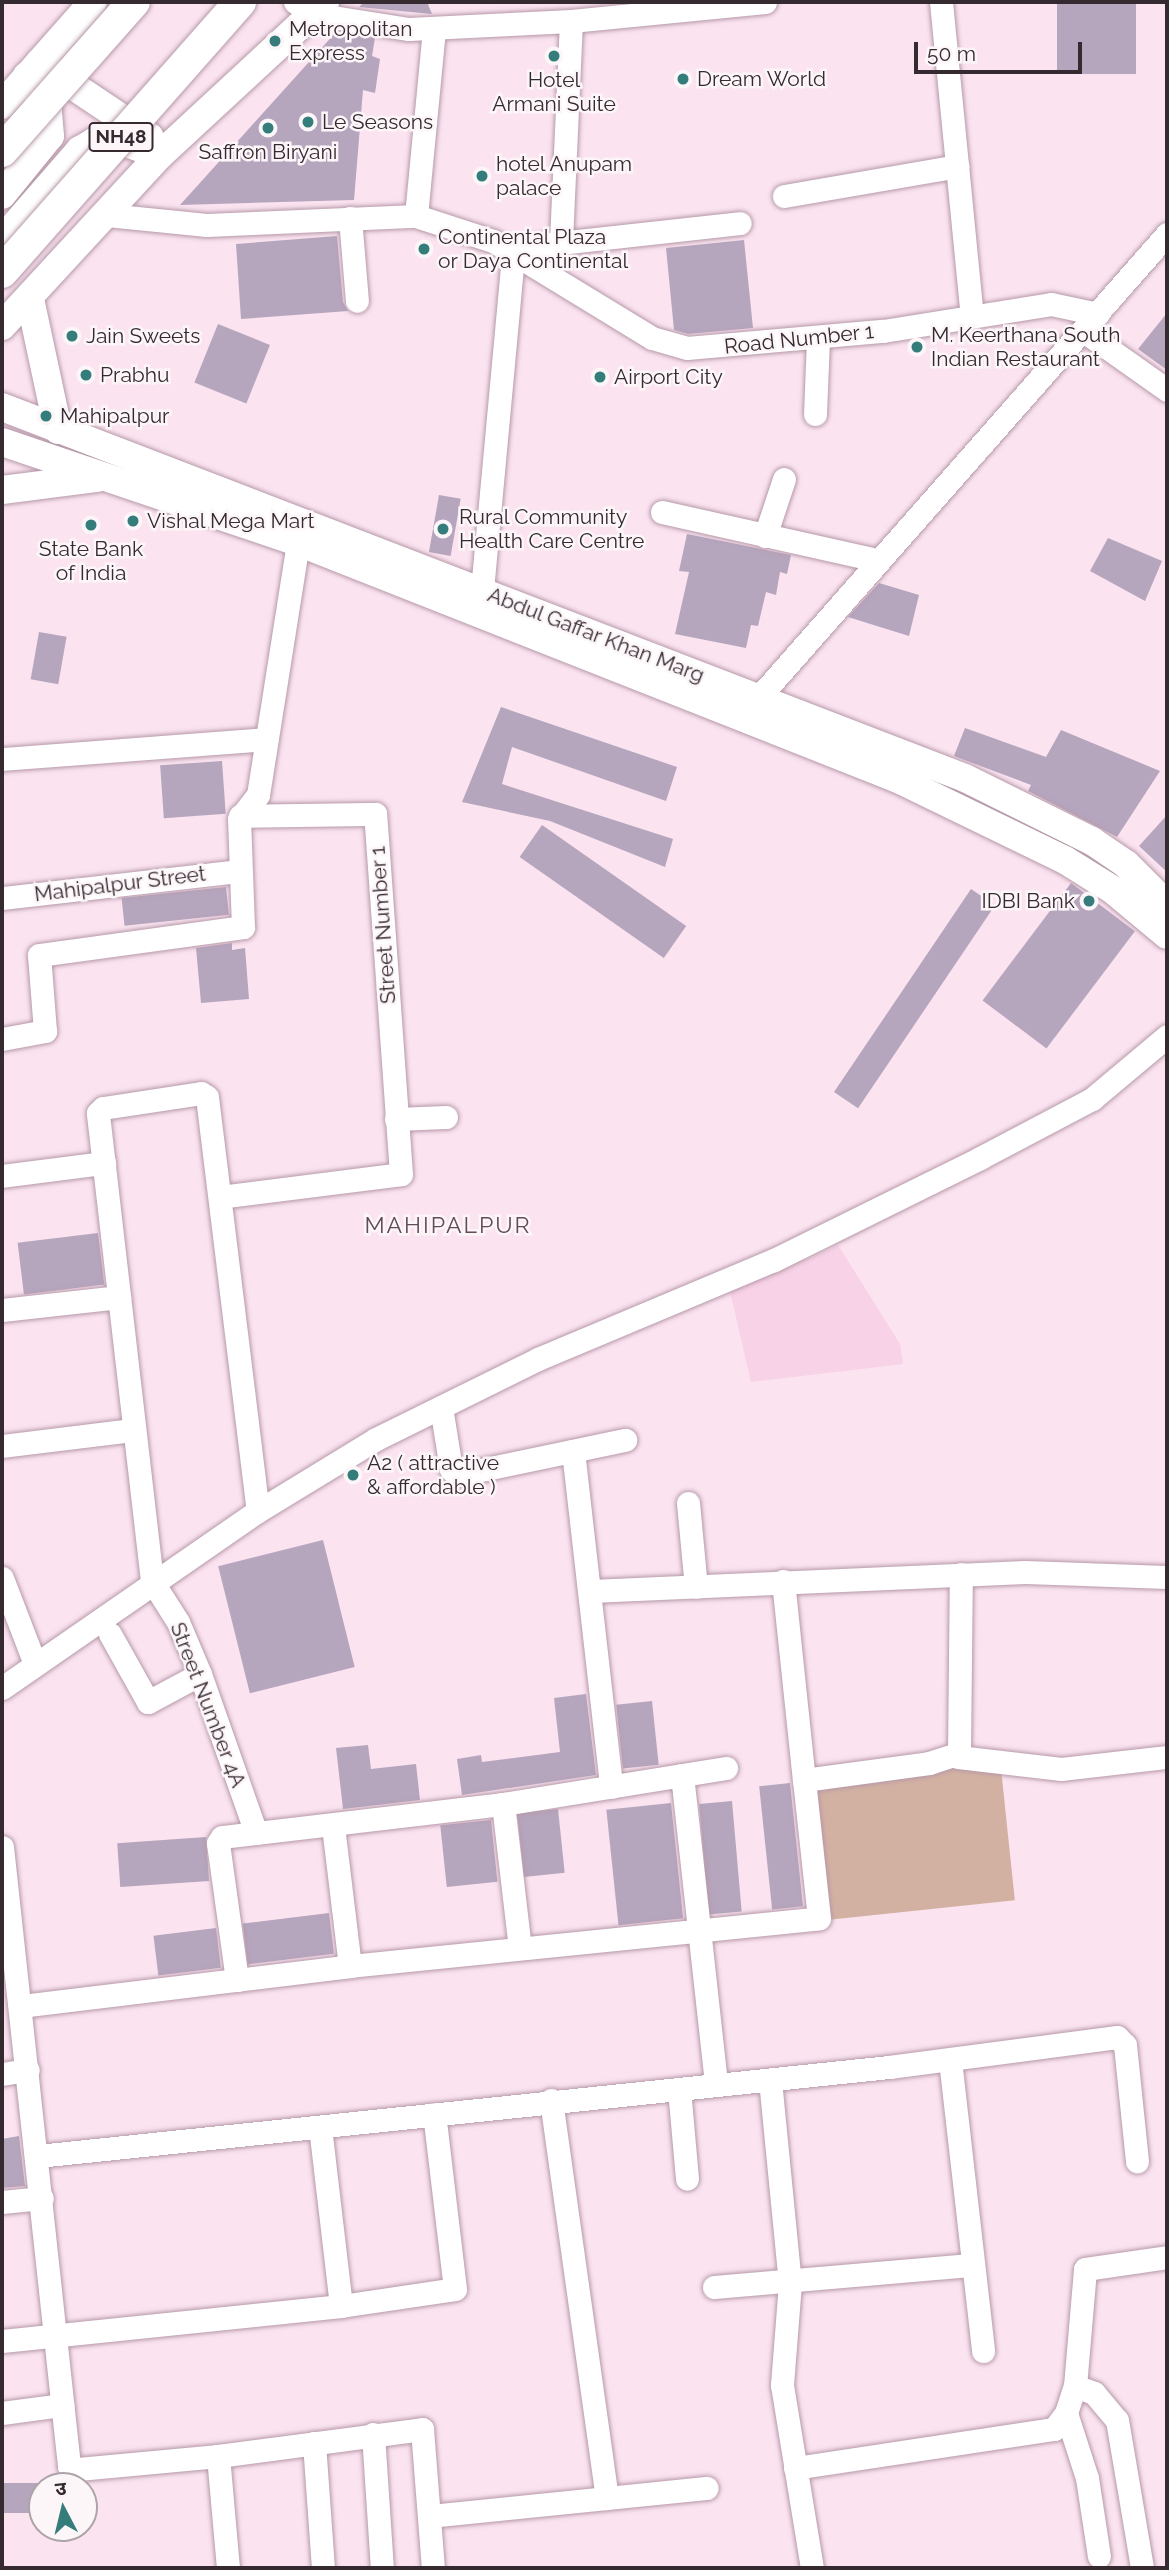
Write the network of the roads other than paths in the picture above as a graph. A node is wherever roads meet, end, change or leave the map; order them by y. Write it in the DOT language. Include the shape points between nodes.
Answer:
graph roads {
  1 [pos="93,2"];
  2 [pos="134,2"];
  3 [pos="240,2"];
  4 [pos="765,2"];
  5 [pos="941,2"];
  6 [pos="714,4"];
  7 [pos="311,6"];
  8 [pos="570,21"];
  9 [pos="434,29"];
  10 [pos="33,69"];
  11 [pos="2,105"];
  12 [pos="2,151"];
  13 [pos="163,152"];
  14 [pos="957,166"];
  15 [pos="2,195"];
  16 [pos="784,196"];
  17 [pos="107,215"];
  18 [pos="416,216"];
  19 [pos="350,218"];
  20 [pos="740,223"];
  21 [pos="1167,234"];
  22 [pos="2,240"];
  23 [pos="561,241"];
  24 [pos="516,255"];
  25 [pos="2,272"];
  26 [pos="30,299"];
  27 [pos="357,301"];
  28 [pos="972,316"];
  29 [pos="1092,323"];
  30 [pos="2,326"];
  31 [pos="818,339"];
  32 [pos="1167,390"];
  33 [pos="2,407"];
  34 [pos="815,414"];
  35 [pos="58,430"];
  36 [pos="2,442"];
  37 [pos="106,477"];
  38 [pos="783,479"];
  39 [pos="2,490"];
  40 [pos="662,512"];
  41 [pos="765,536"];
  42 [pos="298,542"];
  43 [pos="877,559"];
  44 [pos="482,590"];
  45 [pos="760,696"];
  46 [pos="266,739"];
  47 [pos="2,759"];
  48 [pos="240,816"];
  49 [pos="239,871"];
  50 [pos="2,898"];
  51 [pos="1167,905"];
  52 [pos="1167,935"];
  53 [pos="1167,1035"];
  54 [pos="2,1040"];
  55 [pos="446,1117"];
  56 [pos="396,1119"];
  57 [pos="104,1163"];
  58 [pos="2,1175"];
  59 [pos="220,1197"];
  60 [pos="119,1297"];
  61 [pos="2,1310"];
  62 [pos="440,1407"];
  63 [pos="133,1430"];
  64 [pos="625,1440"];
  65 [pos="2,1446"];
  66 [pos="573,1451"];
  67 [pos="688,1503"];
  68 [pos="258,1511"];
  69 [pos="961,1574"];
  70 [pos="1167,1577"];
  71 [pos="2,1578"];
  72 [pos="152,1581"];
  73 [pos="783,1581"];
  74 [pos="696,1587"];
  75 [pos="591,1591"];
  76 [pos="110,1634"];
  77 [pos="35,1664"];
  78 [pos="200,1674"];
  79 [pos="2,1688"];
  80 [pos="958,1757"];
  81 [pos="1167,1757"];
  82 [pos="726,1768"];
  83 [pos="682,1775"];
  84 [pos="804,1780"];
  85 [pos="611,1787"];
  86 [pos="503,1804"];
  87 [pos="332,1826"];
  88 [pos="256,1833"];
  89 [pos="2,1853"];
  90 [pos="700,1929"];
  91 [pos="520,1948"];
  92 [pos="350,1966"];
  93 [pos="237,1980"];
  94 [pos="21,2006"];
  95 [pos="950,2060"];
  96 [pos="28,2070"];
  97 [pos="2,2074"];
  98 [pos="770,2080"];
  99 [pos="716,2085"];
  100 [pos="679,2089"];
  101 [pos="551,2101"];
  102 [pos="434,2114"];
  103 [pos="320,2127"];
  104 [pos="38,2156"];
  105 [pos="1137,2161"];
  106 [pos="687,2179"];
  107 [pos="42,2198"];
  108 [pos="2,2203"];
  109 [pos="1167,2257"];
  110 [pos="973,2265"];
  111 [pos="790,2283"];
  112 [pos="714,2287"];
  113 [pos="341,2306"];
  114 [pos="54,2334"];
  115 [pos="2,2341"];
  116 [pos="983,2351"];
  117 [pos="1075,2386"];
  118 [pos="62,2405"];
  119 [pos="2,2413"];
  120 [pos="1066,2413"];
  121 [pos="373,2434"];
  122 [pos="314,2443"];
  123 [pos="218,2456"];
  124 [pos="796,2468"];
  125 [pos="707,2488"];
  126 [pos="607,2498"];
  127 [pos="430,2516"];
  128 [pos="1099,2556"];
  129 [pos="228,2568"];
  130 [pos="323,2568"];
  131 [pos="383,2568"];
  132 [pos="433,2568"];
  133 [pos="812,2568"];
  134 [pos="1142,2568"];
  1 -- 10 [label="main road"];
  2 -- 12 [label="highway, bridge"];
  3 -- 25 [label="highway, NH48, bridge"];
  4 -- 6 [label="street"];
  5 -- 14 [label="street"];
  6 -- 8 [label="street"];
  7 -- 9 [label="street" via="383,26"];
  7 -- 13 [label="main road"];
  8 -- 9 [label="street"];
  8 -- 23 [label="street"];
  9 -- 18 [label="street"];
  10 -- 11 [label="main road"];
  10 -- 13 [label="main road"];
  10 -- 15 [label="main road" via="48,111 50,136"];
  13 -- 17 [label="main road"];
  13 -- 22 [label="main road" via="110,136 94,142 80,150"];
  14 -- 16 [label="street"];
  14 -- 28 [label="street"];
  17 -- 19 [label="street, Road Number 1" via="206,225"];
  17 -- 26 [label="main road"];
  18 -- 19 [label="street, Road Number 1"];
  18 -- 24 [label="street, Road Number 1" via="461,228"];
  19 -- 27 [label="street"];
  20 -- 23 [label="street"];
  21 -- 29 [label="street"];
  23 -- 24 [label="street" via="521,245"];
  24 -- 31 [label="street, Road Number 1" via="668,344 724,348"];
  24 -- 44 [label="street"];
  26 -- 30 [label="main road"];
  26 -- 35 [label="main road"];
  28 -- 29 [label="street, Road Number 1" via="1051,304"];
  28 -- 31 [label="street, Road Number 1"];
  29 -- 32 [label="street"];
  29 -- 43 [label="street"];
  31 -- 34 [label="street"];
  33 -- 35 [label="main road, Abdul Gaffar Khan Marg"];
  35 -- 44 [label="main road, Abdul Gaffar Khan Marg"];
  36 -- 37 [label="main road, Abdul Gaffar Khan Marg"];
  37 -- 39 [label="main road"];
  37 -- 42 [label="main road, Abdul Gaffar Khan Marg"];
  38 -- 41 [label="street"];
  40 -- 41 [label="street"];
  41 -- 43 [label="street"];
  42 -- 46 [label="street"];
  42 -- 52 [label="main road, Abdul Gaffar Khan Marg" via="898,779 1065,860 1113,890"];
  43 -- 45 [label="street"];
  44 -- 45 [label="main road, Abdul Gaffar Khan Marg" via="661,663"];
  45 -- 51 [label="main road, Abdul Gaffar Khan Marg" via="954,773 1061,824 1126,864"];
  46 -- 47 [label="street"];
  46 -- 48 [label="street" via="256,802"];
  48 -- 49 [label="street"];
  48 -- 56 [label="street, Street Number 1" via="375,814"];
  49 -- 50 [label="street, Mahipalpur Street"];
  49 -- 54 [label="street" via="245,921 241,929 38,955 47,1027 42,1034"];
  53 -- 62 [label="street" via="1092,1099 980,1158 774,1260 551,1353"];
  55 -- 56 [label="street"];
  56 -- 59 [label="street, Street Number 1" via="401,1174"];
  57 -- 58 [label="street"];
  57 -- 59 [label="street" via="99,1110 203,1093 208,1100"];
  57 -- 60 [label="street"];
  59 -- 68 [label="street"];
  60 -- 61 [label="street"];
  60 -- 63 [label="street"];
  62 -- 66 [label="street" via="454,1474"];
  62 -- 68 [label="street" via="376,1439"];
  63 -- 65 [label="street"];
  63 -- 72 [label="street"];
  64 -- 66 [label="street"];
  66 -- 75 [label="street"];
  67 -- 74 [label="street"];
  68 -- 72 [label="street"];
  69 -- 70 [label="street"];
  69 -- 73 [label="street"];
  69 -- 80 [label="street"];
  71 -- 77 [label="street"];
  72 -- 77 [label="street"];
  72 -- 78 [label="street, Street Number 4A" via="178,1622"];
  73 -- 74 [label="street"];
  73 -- 84 [label="street"];
  74 -- 75 [label="street"];
  75 -- 85 [label="street"];
  76 -- 78 [label="street" via="148,1702"];
  77 -- 79 [label="street"];
  78 -- 88 [label="street, Street Number 4A"];
  80 -- 81 [label="street" via="1061,1769"];
  80 -- 84 [label="street"];
  82 -- 83 [label="street"];
  83 -- 85 [label="street"];
  83 -- 90 [label="street"];
  84 -- 90 [label="street" via="819,1918"];
  85 -- 86 [label="street"];
  86 -- 87 [label="street"];
  86 -- 91 [label="street"];
  87 -- 88 [label="street"];
  87 -- 92 [label="street"];
  88 -- 93 [label="street" via="222,1837 218,1843"];
  89 -- 94 [label="street"];
  90 -- 91 [label="street"];
  90 -- 99 [label="street"];
  91 -- 92 [label="street"];
  92 -- 93 [label="street"];
  93 -- 94 [label="street"];
  94 -- 96 [label="street"];
  95 -- 98 [label="street"];
  95 -- 105 [label="street" via="1122,2038"];
  95 -- 110 [label="street"];
  96 -- 97 [label="street"];
  96 -- 104 [label="street"];
  98 -- 99 [label="street"];
  98 -- 111 [label="street"];
  99 -- 100 [label="street"];
  100 -- 101 [label="street"];
  100 -- 106 [label="street"];
  101 -- 102 [label="street"];
  101 -- 126 [label="street"];
  102 -- 103 [label="street"];
  102 -- 113 [label="street" via="455,2289"];
  103 -- 104 [label="street"];
  103 -- 113 [label="street"];
  104 -- 107 [label="street"];
  107 -- 108 [label="street"];
  107 -- 114 [label="street"];
  109 -- 117 [label="street" via="1085,2269"];
  110 -- 111 [label="street"];
  110 -- 116 [label="street"];
  111 -- 112 [label="street"];
  111 -- 124 [label="street" via="782,2385"];
  113 -- 114 [label="street"];
  114 -- 115 [label="street"];
  114 -- 118 [label="street"];
  117 -- 120 [label="street"];
  117 -- 134 [label="street" via="1094,2393 1117,2420"];
  118 -- 119 [label="street"];
  118 -- 123 [label="street" via="71,2469"];
  120 -- 124 [label="street" via="1045,2433"];
  120 -- 128 [label="street" via="1087,2478"];
  121 -- 122 [label="street"];
  121 -- 127 [label="street" via="423,2431"];
  121 -- 131 [label="street"];
  122 -- 123 [label="street"];
  122 -- 130 [label="street"];
  123 -- 129 [label="street"];
  124 -- 133 [label="street"];
  125 -- 126 [label="street"];
  126 -- 127 [label="street"];
  127 -- 132 [label="street"];
}
